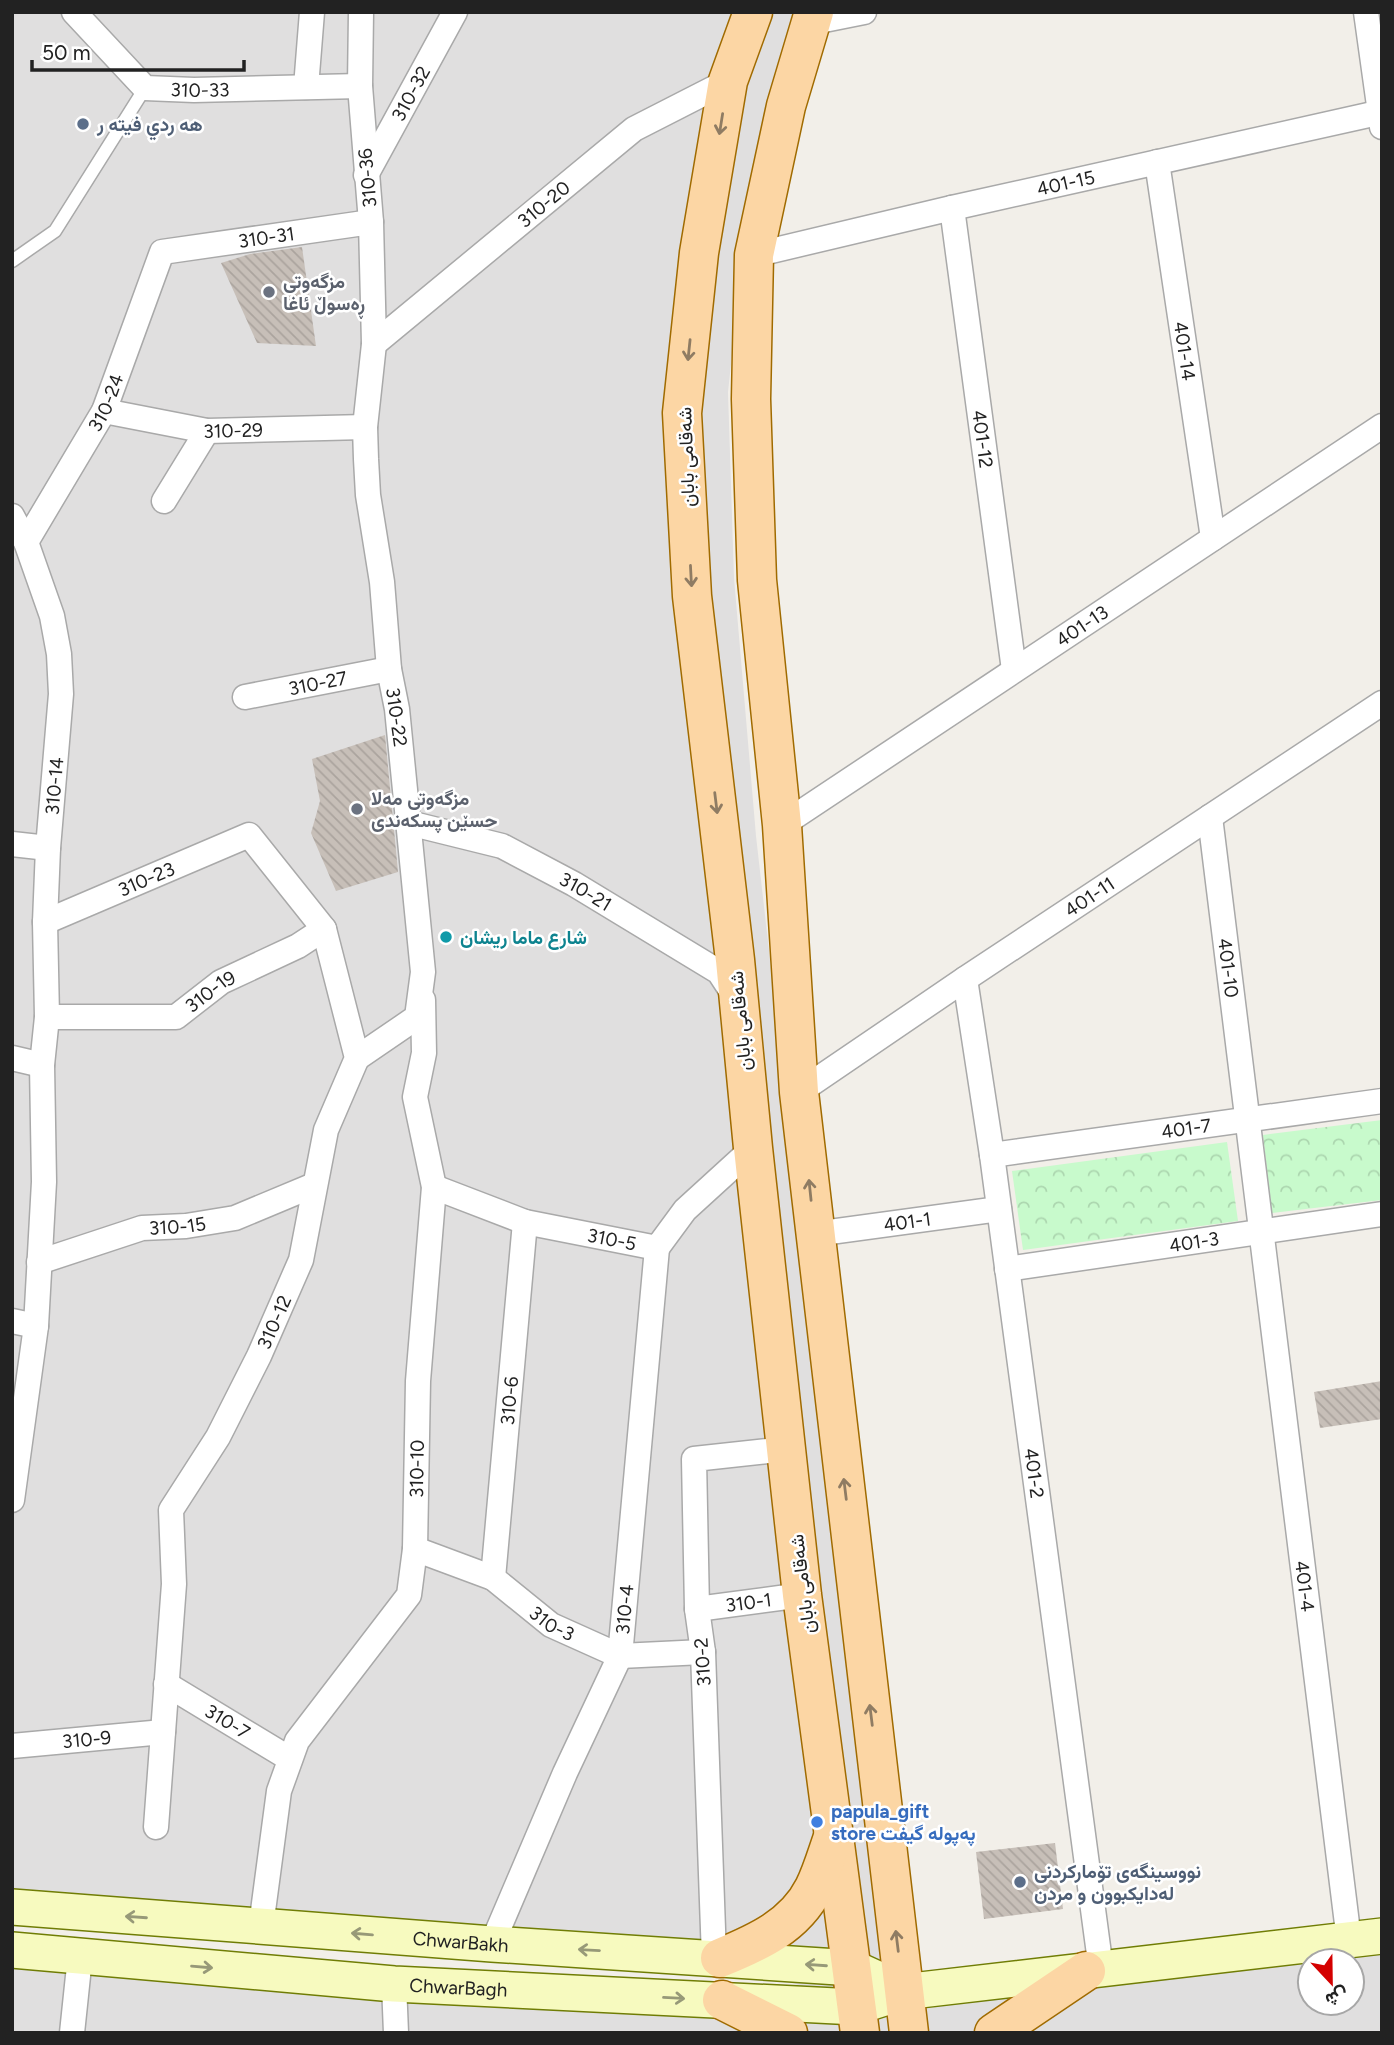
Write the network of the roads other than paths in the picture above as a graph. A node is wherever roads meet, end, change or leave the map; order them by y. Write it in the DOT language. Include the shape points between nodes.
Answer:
graph roads {
  1 [pos="74,12"];
  2 [pos="312,12"];
  3 [pos="361,12"];
  4 [pos="455,12"];
  5 [pos="753,12"];
  6 [pos="864,12"];
  7 [pos="1366,12"];
  8 [pos="812,18"];
  9 [pos="728,81"];
  10 [pos="360,86"];
  11 [pos="306,87"];
  12 [pos="145,88"];
  13 [pos="1381,117"];
  14 [pos="1157,162"];
  15 [pos="366,176"];
  16 [pos="952,208"];
  17 [pos="371,222"];
  18 [pos="162,252"];
  19 [pos="754,255"];
  20 [pos="12,261"];
  21 [pos="374,345"];
  22 [pos="104,411"];
  23 [pos="1382,426"];
  24 [pos="365,427"];
  25 [pos="207,431"];
  26 [pos="164,502"];
  27 [pos="12,516"];
  28 [pos="1213,538"];
  29 [pos="26,542"];
  30 [pos="389,669"];
  31 [pos="1014,670"];
  32 [pos="245,697"];
  33 [pos="1382,703"];
  34 [pos="1210,817"];
  35 [pos="410,823"];
  36 [pos="782,824"];
  37 [pos="12,844"];
  38 [pos="48,848"];
  39 [pos="45,922"];
  40 [pos="324,929"];
  41 [pos="423,972"];
  42 [pos="965,979"];
  43 [pos="738,1000"];
  44 [pos="47,1017"];
  45 [pos="12,1058"];
  46 [pos="357,1058"];
  47 [pos="42,1065"];
  48 [pos="799,1092"];
  49 [pos="1382,1101"];
  50 [pos="1246,1119"];
  51 [pos="753,1148"];
  52 [pos="992,1155"];
  53 [pos="314,1185"];
  54 [pos="434,1187"];
  55 [pos="999,1209"];
  56 [pos="1382,1214"];
  57 [pos="525,1222"];
  58 [pos="1261,1231"];
  59 [pos="815,1234"];
  60 [pos="657,1248"];
  61 [pos="39,1262"];
  62 [pos="1007,1269"];
  63 [pos="24,1324"];
  64 [pos="786,1449"];
  65 [pos="12,1500"];
  66 [pos="415,1549"];
  67 [pos="493,1577"];
  68 [pos="803,1595"];
  69 [pos="697,1609"];
  70 [pos="703,1651"];
  71 [pos="620,1656"];
  72 [pos="166,1684"];
  73 [pos="163,1732"];
  74 [pos="12,1746"];
  75 [pos="290,1759"];
  76 [pos="156,1828"];
  77 [pos="835,1831"];
  78 [pos="12,1908"];
  79 [pos="261,1926"];
  80 [pos="1365,1938"];
  81 [pos="492,1944"];
  82 [pos="12,1950"];
  83 [pos="80,1956"];
  84 [pos="717,1958"];
  85 [pos="853,1968"];
  86 [pos="1093,1970"];
  87 [pos="394,1984"];
  88 [pos="903,1992"];
  89 [pos="722,2000"];
  90 [pos="858,2020"];
  91 [pos="72,2033"];
  92 [pos="396,2033"];
  93 [pos="788,2033"];
  94 [pos="909,2033"];
  95 [pos="994,2033"];
  1 -- 12 [label="street, 310-33"];
  2 -- 11 [label="street"];
  3 -- 10 [label="street, 310-36"];
  4 -- 15 [label="street, 310-32"];
  5 -- 9 [label="main road, شەقامی بابان"];
  6 -- 8 [label="street"];
  7 -- 13 [label="street"];
  8 -- 19 [label="main road" via="786,106"];
  9 -- 21 [label="street, 310-20" via="634,129"];
  9 -- 43 [label="main road, شەقامی بابان, one-way" via="699,253 682,413 692,596"];
  10 -- 11 [label="street, 310-33"];
  10 -- 15 [label="street, 310-36"];
  11 -- 12 [label="street, 310-33"];
  12 -- 20 [label="lane" via="55,231"];
  13 -- 14 [label="street, 401-15"];
  14 -- 16 [label="street, 401-15"];
  14 -- 28 [label="street, 401-14"];
  15 -- 17 [label="street, 310-36"];
  16 -- 19 [label="street, 401-15"];
  16 -- 31 [label="street, 401-12"];
  17 -- 18 [label="street, 310-31"];
  17 -- 21 [label="street, 310-36"];
  18 -- 22 [label="street, 310-24"];
  19 -- 36 [label="main road" via="751,398 757,580"];
  21 -- 24 [label="street, 310-22"];
  22 -- 25 [label="street, 310-29"];
  22 -- 29 [label="street, 310-24"];
  23 -- 28 [label="street, 401-13"];
  24 -- 25 [label="street, 310-29"];
  24 -- 30 [label="street, 310-22" via="368,495"];
  25 -- 26 [label="street"];
  27 -- 29 [label="street, 310-14"];
  28 -- 31 [label="street, 401-13"];
  29 -- 38 [label="street, 310-14" via="52,616 59,654 61,694"];
  30 -- 32 [label="street, 310-27"];
  30 -- 35 [label="street, 310-22"];
  31 -- 36 [label="street, 401-13"];
  33 -- 34 [label="street, 401-11"];
  34 -- 42 [label="street, 401-11"];
  34 -- 50 [label="street, 401-10"];
  35 -- 41 [label="street, 310-22"];
  35 -- 43 [label="street, 310-21" via="502,846 574,884 719,972"];
  36 -- 48 [label="main road"];
  37 -- 38 [label="street"];
  38 -- 39 [label="street, 310-14"];
  39 -- 40 [label="street, 310-23" via="249,835"];
  39 -- 44 [label="street, 310-14"];
  40 -- 44 [label="street, 310-19" via="221,982 176,1017"];
  40 -- 46 [label="street"];
  41 -- 46 [label="street, 310-22" via="417,1017"];
  41 -- 54 [label="street, 310-10" via="424,1054 415,1097"];
  42 -- 48 [label="street, 401-11"];
  42 -- 52 [label="street, 401-2"];
  43 -- 51 [label="main road, شەقامی بابان"];
  44 -- 47 [label="street, 310-14"];
  45 -- 47 [label="street"];
  46 -- 53 [label="street, 310-12" via="326,1130"];
  47 -- 61 [label="street, 310-14" via="44,1182"];
  59 -- 48 [label="main road, one-way"];
  49 -- 50 [label="street, 401-7"];
  50 -- 52 [label="street, 401-7"];
  50 -- 58 [label="street, 401-10"];
  51 -- 60 [label="street, 310-5" via="685,1210"];
  51 -- 64 [label="main road, شەقامی بابان"];
  52 -- 55 [label="street, 401-2"];
  53 -- 61 [label="street, 310-15" via="235,1218 142,1228"];
  53 -- 72 [label="street, 310-12" via="301,1260 218,1437 171,1510 174,1584"];
  54 -- 57 [label="street, 310-5"];
  54 -- 66 [label="street, 310-10" via="418,1381"];
  55 -- 59 [label="street, 401-1"];
  55 -- 62 [label="street, 401-2"];
  56 -- 58 [label="street, 401-3"];
  57 -- 60 [label="street, 310-5"];
  57 -- 67 [label="street, 310-6"];
  58 -- 62 [label="street, 401-3"];
  58 -- 80 [label="street, 401-4"];
  88 -- 59 [label="main road, one-way"];
  60 -- 71 [label="street, 310-4"];
  61 -- 63 [label="street, 310-14"];
  62 -- 86 [label="street, 401-2"];
  63 -- 65 [label="street, 310-14"];
  64 -- 68 [label="main road, شەقامی بابان"];
  64 -- 69 [label="street, 310-2" via="694,1459"];
  66 -- 67 [label="street, 310-3"];
  66 -- 75 [label="street, 310-10" via="409,1595 297,1741"];
  67 -- 71 [label="street, 310-3" via="551,1625"];
  68 -- 69 [label="street, 310-1"];
  68 -- 77 [label="main road, شەقامی بابان"];
  69 -- 70 [label="street, 310-2"];
  70 -- 71 [label="street, 310-3"];
  70 -- 84 [label="street, 310-2"];
  71 -- 81 [label="street, 310-4"];
  72 -- 73 [label="street, 310-12"];
  72 -- 75 [label="street, 310-7"];
  73 -- 74 [label="street, 310-9"];
  73 -- 76 [label="street, 310-12"];
  75 -- 79 [label="street, 310-10" via="279,1791"];
  77 -- 84 [label="main road" via="813,1890 789,1920 764,1940"];
  77 -- 85 [label="main road, شەقامی بابان"];
  79 -- 78 [label="main road, ChwarBakh, one-way"];
  81 -- 79 [label="main road, ChwarBakh, one-way"];
  80 -- 86 [label="main road, ChwarBagh"];
  84 -- 81 [label="main road, ChwarBakh, one-way"];
  82 -- 83 [label="main road, ChwarBagh"];
  83 -- 87 [label="main road, ChwarBagh, one-way"];
  83 -- 91 [label="street"];
  85 -- 84 [label="main road, ChwarBakh, one-way"];
  85 -- 88 [label="main road, ChwarBakh"];
  85 -- 90 [label="main road, شەقامی بابان"];
  86 -- 88 [label="main road, ChwarBagh"];
  86 -- 95 [label="main road"];
  87 -- 89 [label="main road, ChwarBagh, one-way"];
  87 -- 92 [label="street"];
  88 -- 90 [label="main road, ChwarBagh"];
  88 -- 94 [label="main road"];
  89 -- 90 [label="main road, ChwarBagh"];
  89 -- 93 [label="main road"];
}
